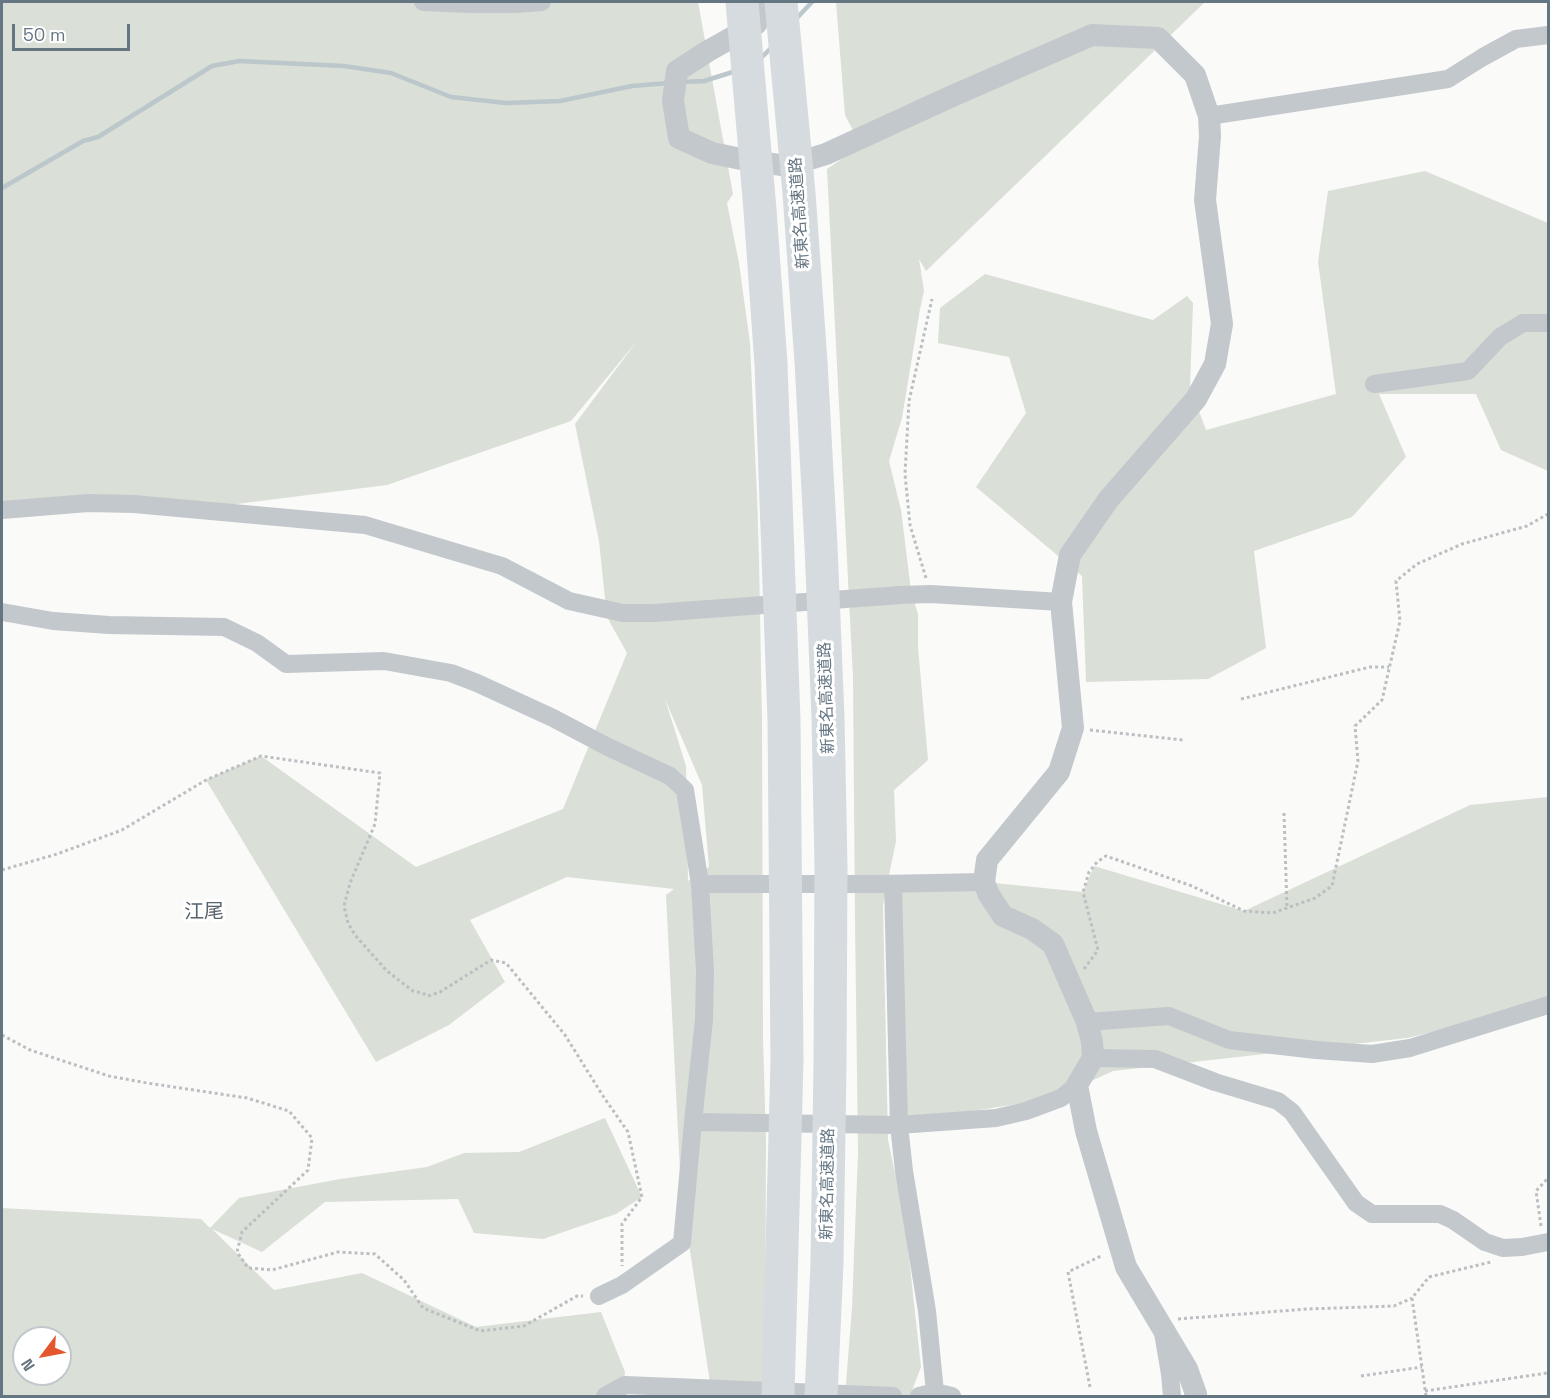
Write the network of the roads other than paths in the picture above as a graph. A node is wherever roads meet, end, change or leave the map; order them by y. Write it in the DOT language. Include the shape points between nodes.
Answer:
graph roads {
  1 [pos="423,2"];
  2 [pos="542,2"];
  3 [pos="742,2"];
  4 [pos="770,2"];
  5 [pos="781,2"];
  6 [pos="1548,35"];
  7 [pos="1209,116"];
  8 [pos="1548,323"];
  9 [pos="1374,384"];
  10 [pos="2,510"];
  11 [pos="1061,602"];
  12 [pos="2,612"];
  13 [pos="984,882"];
  14 [pos="708,884"];
  15 [pos="886,884"];
  16 [pos="1548,1005"];
  17 [pos="1087,1022"];
  18 [pos="1093,1058"];
  19 [pos="1077,1085"];
  20 [pos="701,1123"];
  21 [pos="893,1125"];
  22 [pos="1546,1242"];
  23 [pos="599,1296"];
  24 [pos="1160,1325"];
  25 [pos="935,1395"];
  26 [pos="605,1396"];
  27 [pos="778,1396"];
  28 [pos="821,1396"];
  29 [pos="893,1396"];
  30 [pos="1172,1396"];
  31 [pos="1195,1396"];
  1 -- 2 [label="street"];
  3 -- 27 [label="highway" via="771,364 784,708 787,1060"];
  4 -- 7 [label="street" via="756,24 677,71 672,100 679,138 712,153 787,166 826,154 1092,35 1158,38 1195,75"];
  5 -- 28 [label="highway, 新東名高速道路" via="811,362 828,717 828,1240"];
  6 -- 7 [label="street" via="1516,39 1448,79"];
  7 -- 11 [label="street" via="1204,200 1222,324 1215,364 1196,399 1108,500 1070,555"];
  8 -- 9 [label="street" via="1523,323 1500,337 1468,371"];
  10 -- 11 [label="street" via="88,503 134,504 365,525 502,566 569,601 623,614 901,594"];
  11 -- 13 [label="street" via="1073,728 1059,772 987,860"];
  12 -- 14 [label="street" via="53,621 224,627 257,643 286,664 384,661 451,673 477,683 670,776 685,790"];
  13 -- 15 [label="street"];
  13 -- 17 [label="street" via="1003,916 1053,944"];
  14 -- 15 [label="street"];
  14 -- 20 [label="street"];
  15 -- 21 [label="street"];
  16 -- 17 [label="street" via="1410,1048 1372,1054 1229,1040 1168,1016"];
  17 -- 18 [label="street"];
  18 -- 19 [label="street"];
  18 -- 22 [label="street" via="1155,1059 1278,1101 1292,1112 1356,1203 1372,1214 1440,1214 1485,1242 1503,1248"];
  19 -- 21 [label="street" via="1061,1098 996,1118"];
  19 -- 24 [label="street" via="1086,1131 1126,1267"];
  20 -- 21 [label="street"];
  20 -- 23 [label="street" via="682,1243 622,1285"];
  21 -- 25 [label="street" via="927,1311"];
  24 -- 30 [label="street"];
  24 -- 31 [label="street" via="1187,1369"];
  26 -- 29 [label="street" via="625,1385"];
}
